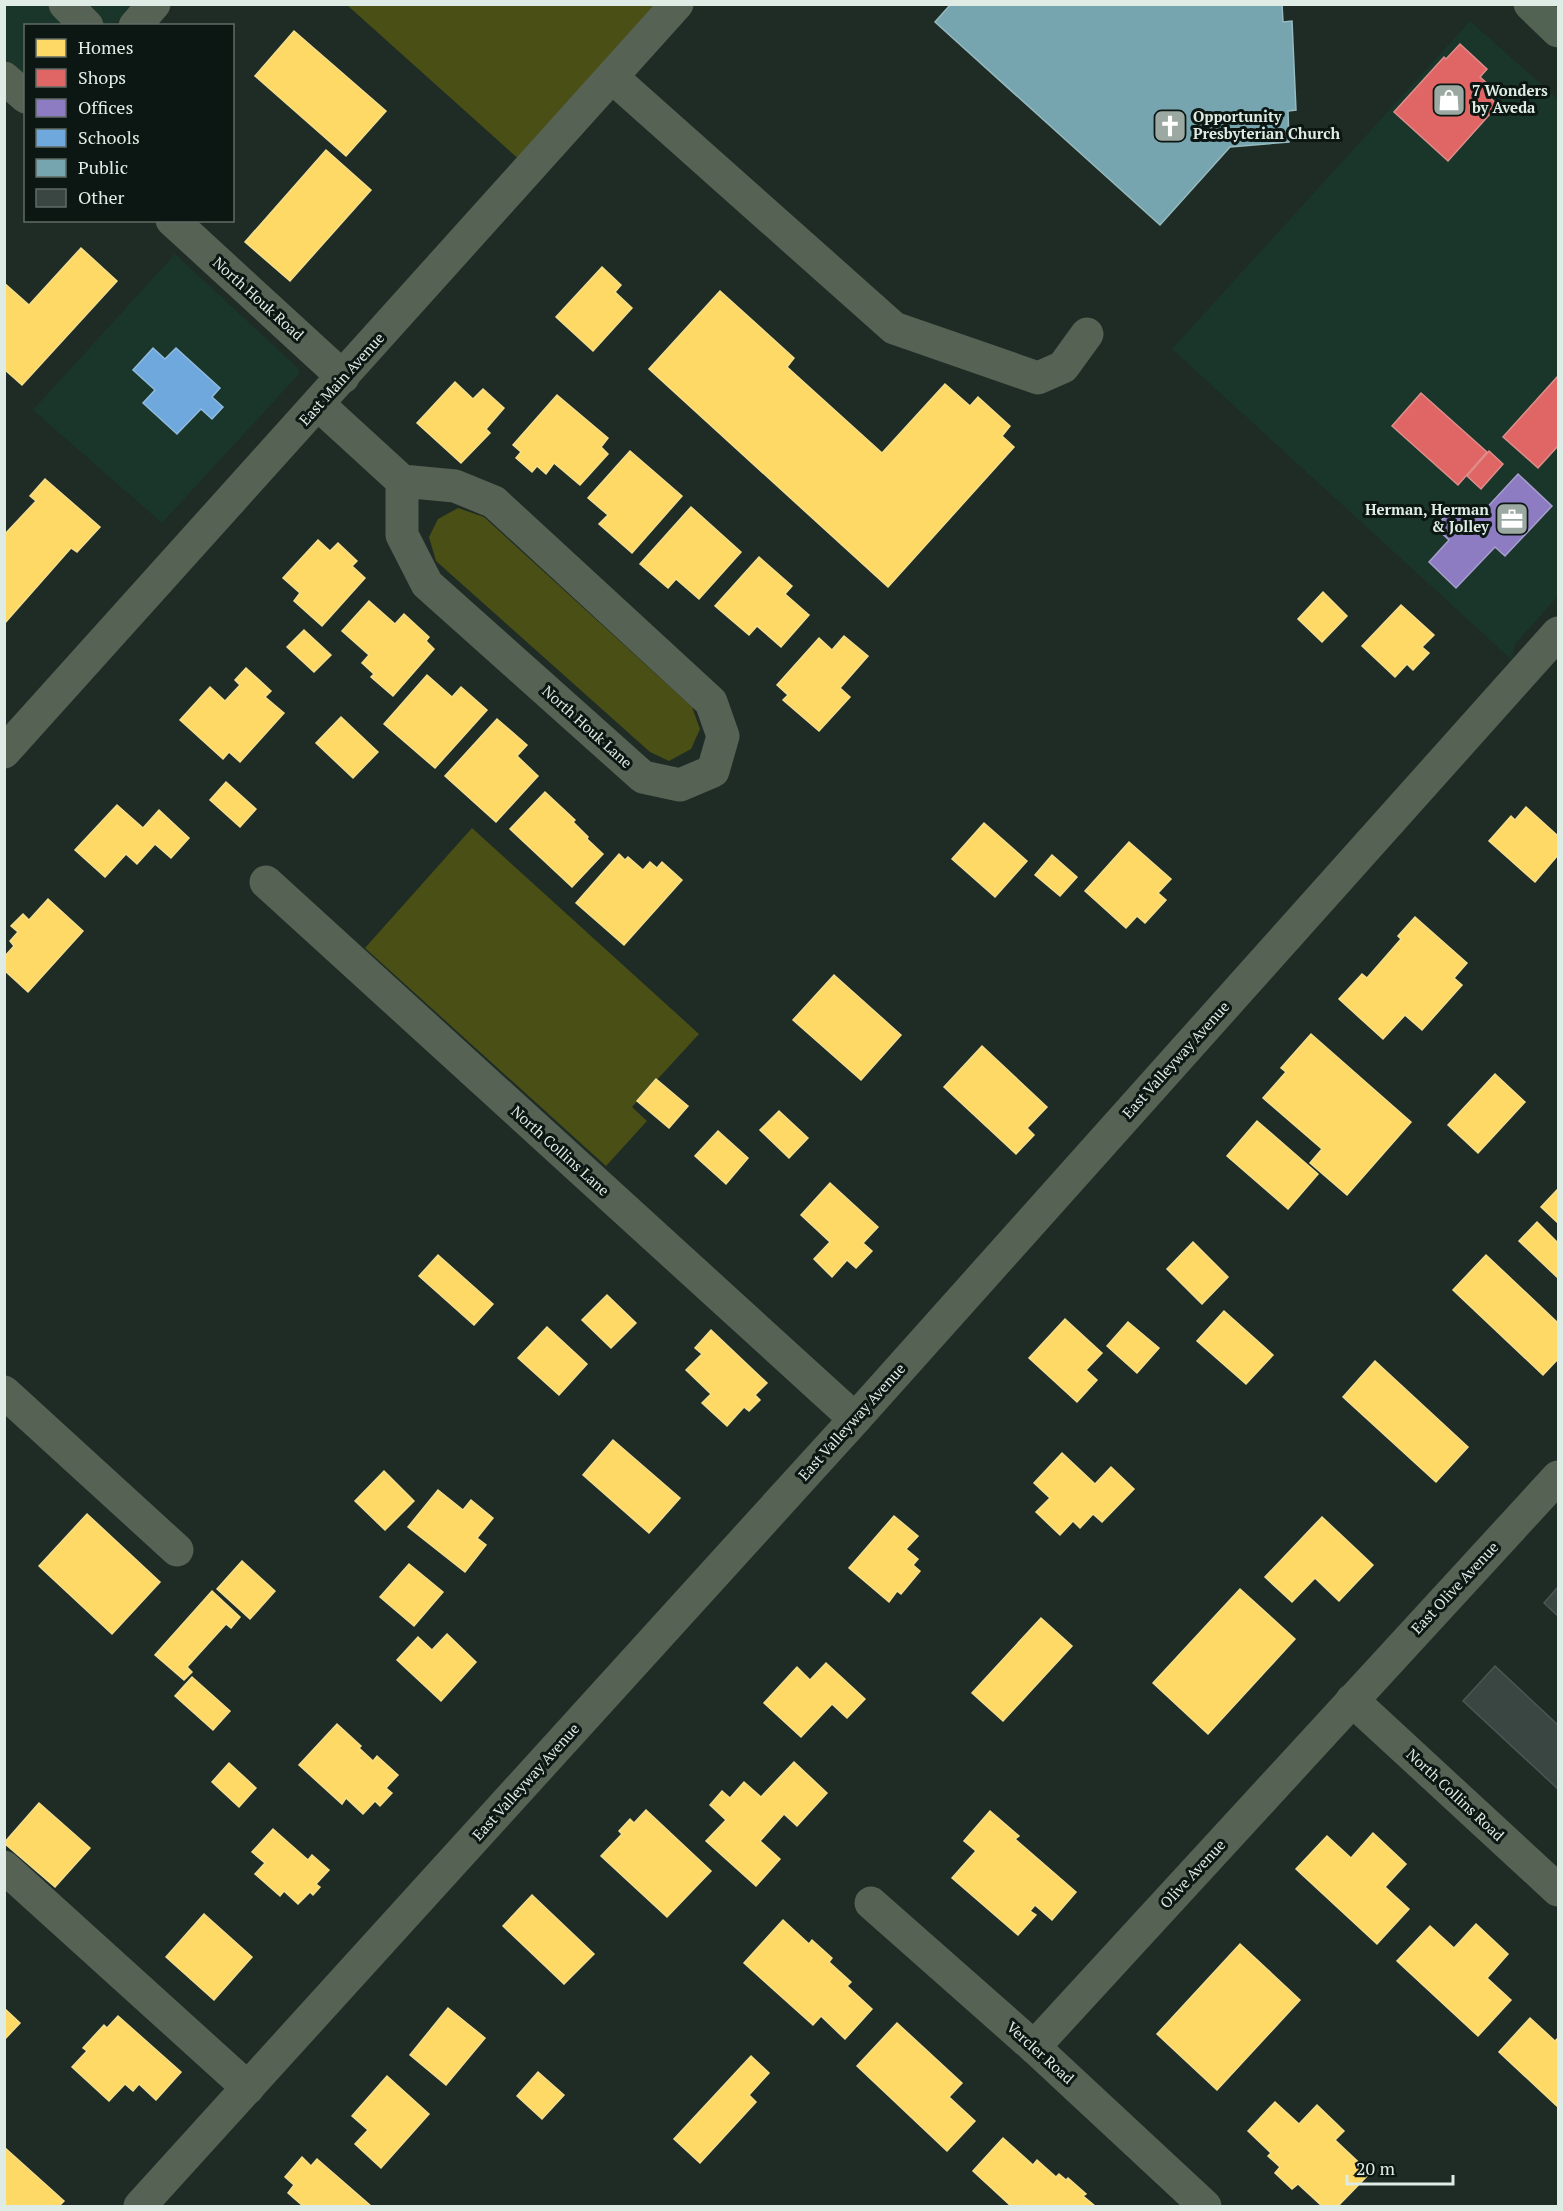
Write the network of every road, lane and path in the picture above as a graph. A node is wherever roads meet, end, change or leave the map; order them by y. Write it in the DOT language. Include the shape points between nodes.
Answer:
graph roads {
  1 [pos="65,4"];
  2 [pos="154,4"];
  3 [pos="677,4"];
  4 [pos="1530,4"];
  5 [pos="85,24"];
  6 [pos="137,24"];
  7 [pos="1558,31"];
  8 [pos="612,77"];
  9 [pos="4,78"];
  10 [pos="24,95"];
  11 [pos="174,222"];
  12 [pos="1088,334"];
  13 [pos="344,377"];
  14 [pos="318,405"];
  15 [pos="402,481"];
  16 [pos="1558,633"];
  17 [pos="4,752"];
  18 [pos="266,882"];
  19 [pos="4,1392"];
  20 [pos="855,1419"];
  21 [pos="1558,1477"];
  22 [pos="177,1550"];
  23 [pos="1353,1700"];
  24 [pos="4,1867"];
  25 [pos="1558,1890"];
  26 [pos="871,1903"];
  27 [pos="1034,2047"];
  28 [pos="248,2088"];
  29 [pos="140,2206"];
  30 [pos="1205,2206"];
  1 -- 5 [label="street"];
  2 -- 6 [label="street"];
  3 -- 8 [label="street, East Main Avenue"];
  4 -- 7 [label="main road"];
  8 -- 12 [label="street" via="894,328 1038,378 1063,367"];
  8 -- 13 [label="street, East Main Avenue"];
  9 -- 10 [label="street"];
  11 -- 13 [label="street, North Houk Road"];
  13 -- 14 [label="street, East Main Avenue"];
  14 -- 15 [label="street"];
  14 -- 17 [label="street, East Main Avenue"];
  15 -- 15 [label="street, North Houk Lane" via="454,486 494,502 711,702 723,736 713,771 680,785 643,777 427,584 402,536"];
  16 -- 20 [label="street, East Valleyway Avenue"];
  18 -- 20 [label="street, North Collins Lane"];
  19 -- 22 [label="street"];
  20 -- 28 [label="street, East Valleyway Avenue"];
  21 -- 23 [label="street, East Olive Avenue"];
  23 -- 25 [label="street, North Collins Road"];
  23 -- 27 [label="street, Olive Avenue"];
  24 -- 28 [label="street"];
  26 -- 27 [label="street, Vercler Road"];
  27 -- 30 [label="street, Vercler Road"];
  28 -- 29 [label="street, East Valleyway Avenue"];
}
